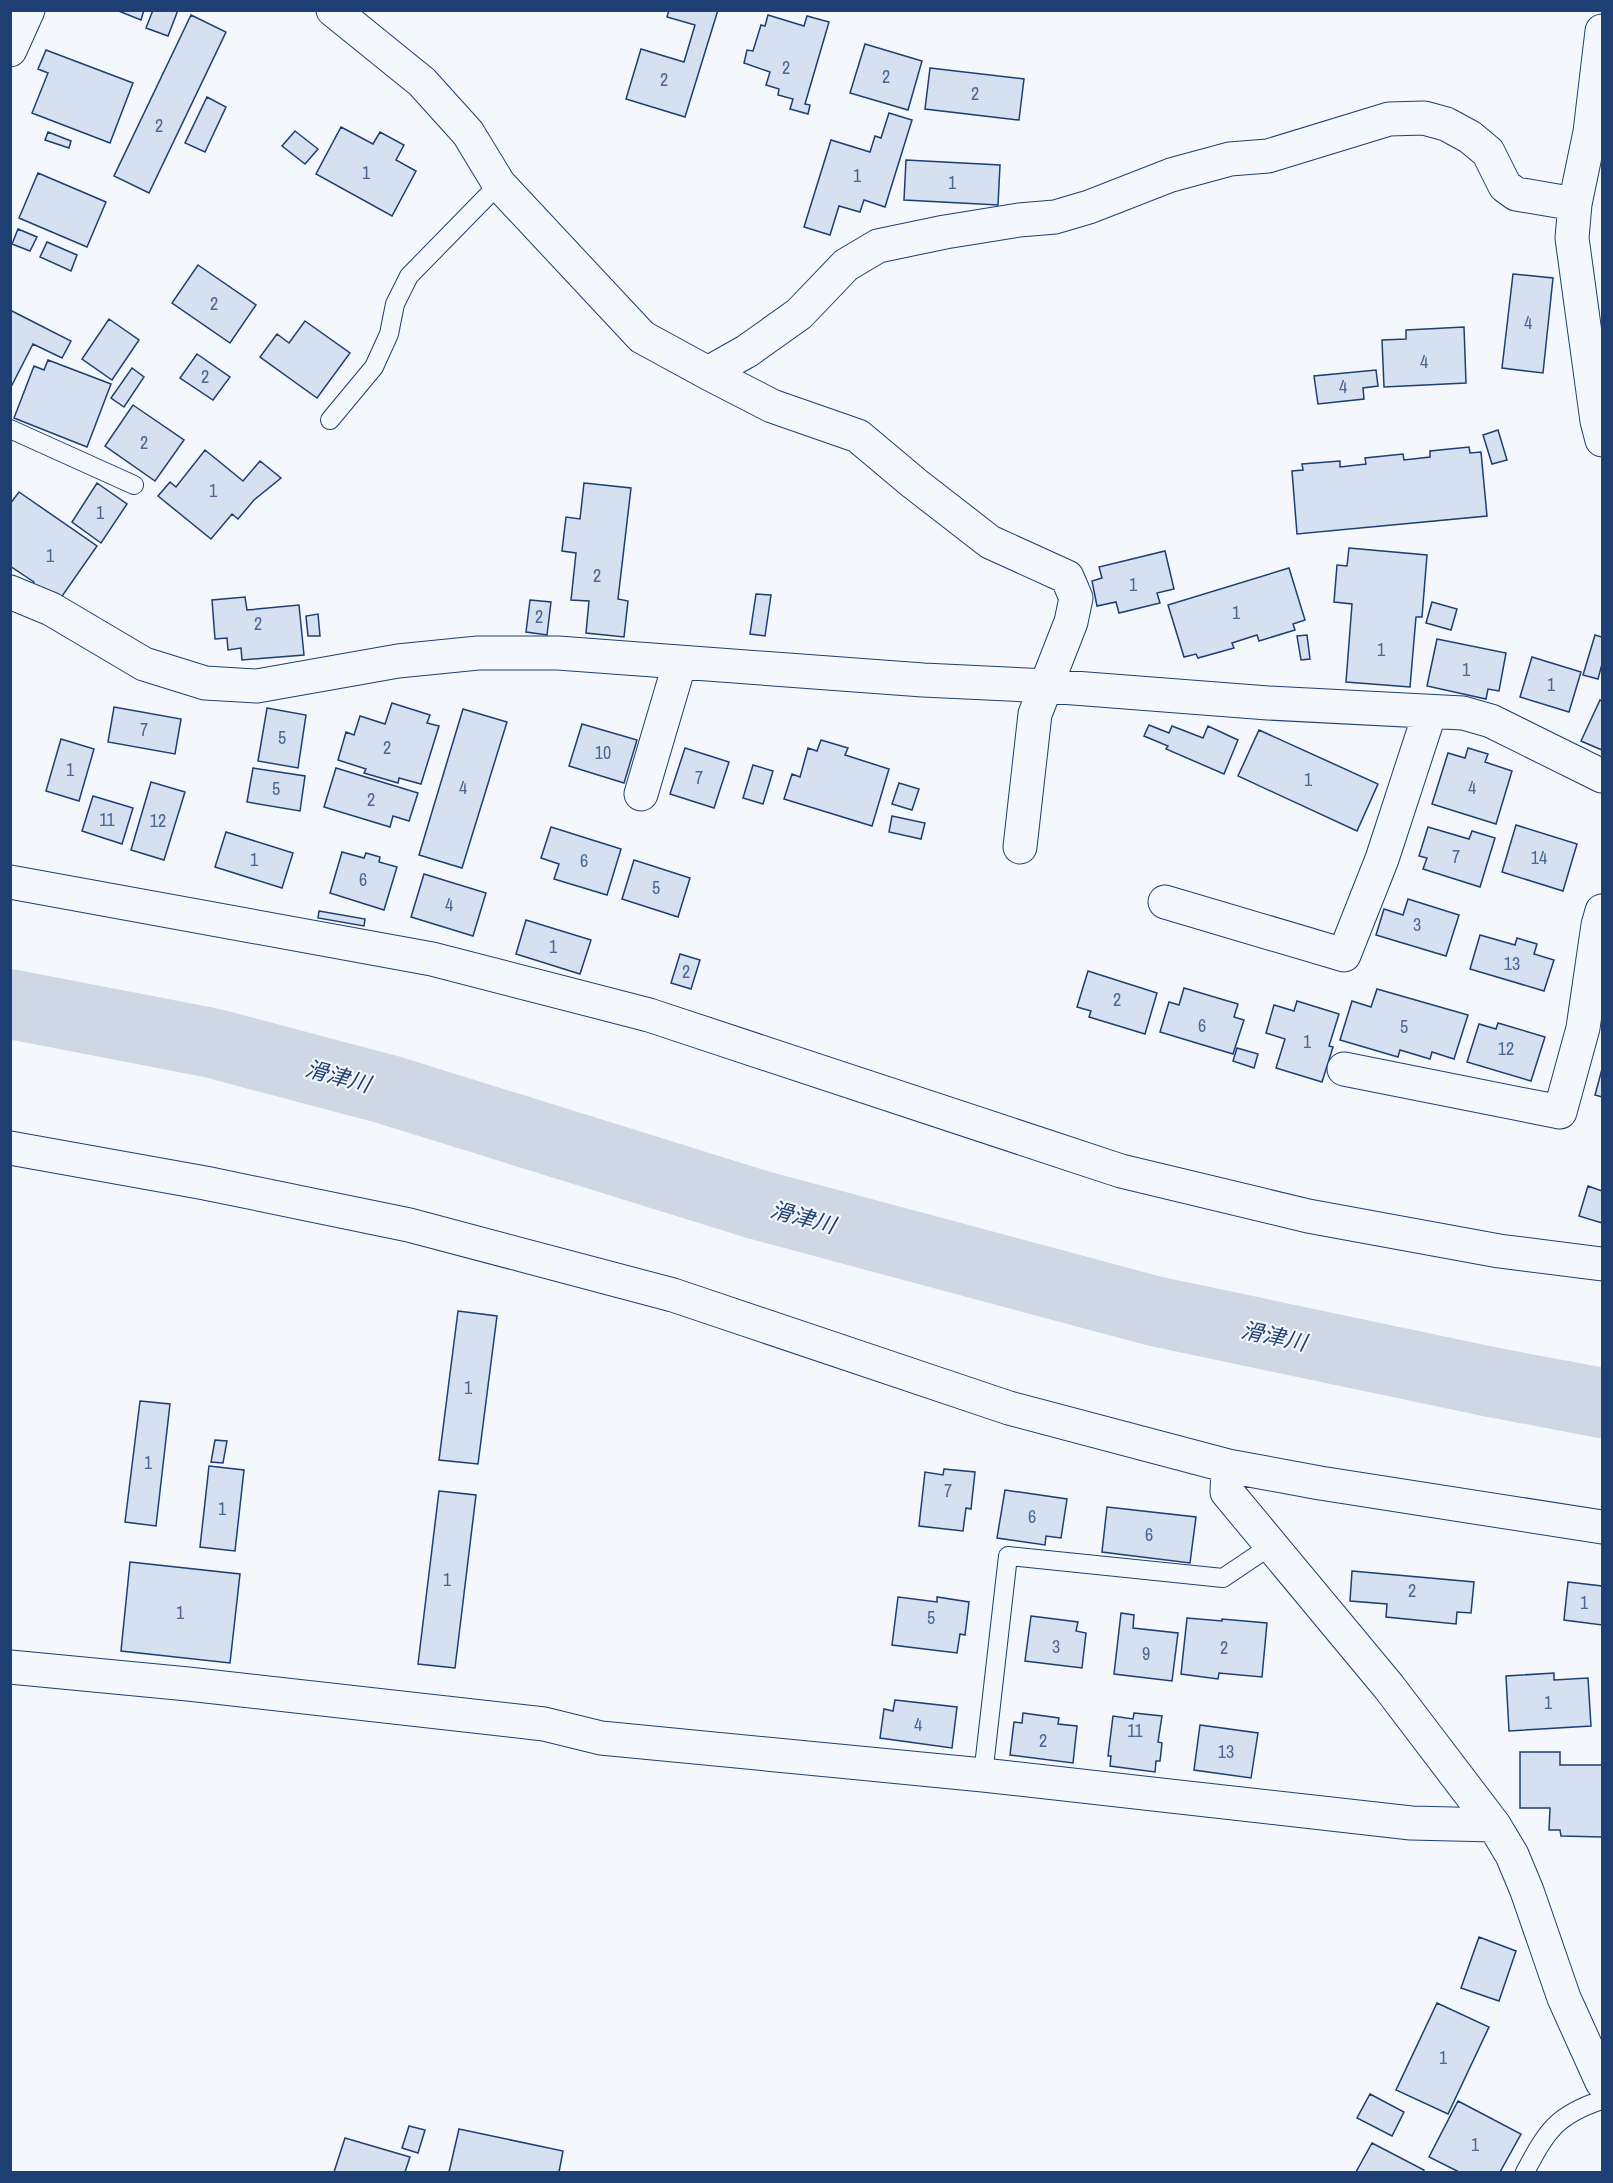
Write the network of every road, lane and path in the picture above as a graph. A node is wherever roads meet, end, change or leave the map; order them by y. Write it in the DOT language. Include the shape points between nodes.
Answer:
graph roads {
  1 [pos="28,10"];
  2 [pos="333,10"];
  3 [pos="1602,31"];
  4 [pos="10,50"];
  5 [pos="499,184"];
  6 [pos="1575,204"];
  7 [pos="708,373"];
  8 [pos="330,420"];
  9 [pos="10,429"];
  10 [pos="1602,440"];
  11 [pos="134,485"];
  12 [pos="10,592"];
  13 [pos="680,662"];
  14 [pos="1048,686"];
  15 [pos="1430,712"];
  16 [pos="1602,776"];
  17 [pos="641,794"];
  18 [pos="1020,847"];
  19 [pos="10,882"];
  20 [pos="1165,902"];
  21 [pos="1602,911"];
  22 [pos="1344,1069"];
  23 [pos="10,1148"];
  24 [pos="1602,1264"];
  25 [pos="1228,1466"];
  26 [pos="1602,1527"];
  27 [pos="1272,1545"];
  28 [pos="10,1667"];
  29 [pos="983,1774"];
  30 [pos="1494,1825"];
  31 [pos="1602,2082"];
  32 [pos="1602,2100"];
  33 [pos="1525,2172"];
  1 -- 4 [label="street"];
  2 -- 5 [label="street" via="422,82 468,133"];
  3 -- 6 [label="street" via="1590,132"];
  5 -- 7 [label="street" via="642,337"];
  5 -- 8 [label="lane" via="410,276 395,304 389,334 374,367"];
  6 -- 7 [label="street" via="1516,194 1505,186 1488,152 1446,124 1424,118 1389,119 1268,156 1230,159 1171,175 1055,218 1008,221 878,246 846,265 799,314"];
  6 -- 10 [label="street" via="1572,238"];
  7 -- 14 [label="street" via="772,406 858,435 990,542 1067,577 1076,598"];
  9 -- 11 [label="lane"];
  12 -- 13 [label="street" via="51,609 144,664 205,682 257,686 398,661 478,653 558,653"];
  13 -- 14 [label="street"];
  13 -- 17 [label="street"];
  14 -- 15 [label="street"];
  14 -- 18 [label="street" via="1035,714"];
  15 -- 16 [label="street" via="1463,713 1491,721"];
  15 -- 20 [label="street" via="1382,859 1344,955"];
  19 -- 24 [label="street" via="432,959 649,1015 1121,1171 1308,1216 1499,1251"];
  21 -- 22 [label="street" via="1583,1028 1560,1112"];
  23 -- 25 [label="street" via="409,1225 673,1295 1009,1407"];
  25 -- 26 [label="street"];
  25 -- 27 [label="street" via="1227,1492"];
  27 -- 29 [label="lane" via="1223,1578 1008,1556"];
  27 -- 30 [label="street" via="1458,1774"];
  28 -- 29 [label="street" via="544,1724 601,1738"];
  29 -- 30 [label="street" via="1411,1823"];
  30 -- 31 [label="street" via="1512,1854 1564,1998"];
  32 -- 33 [label="lane" via="1555,2124"];
}
